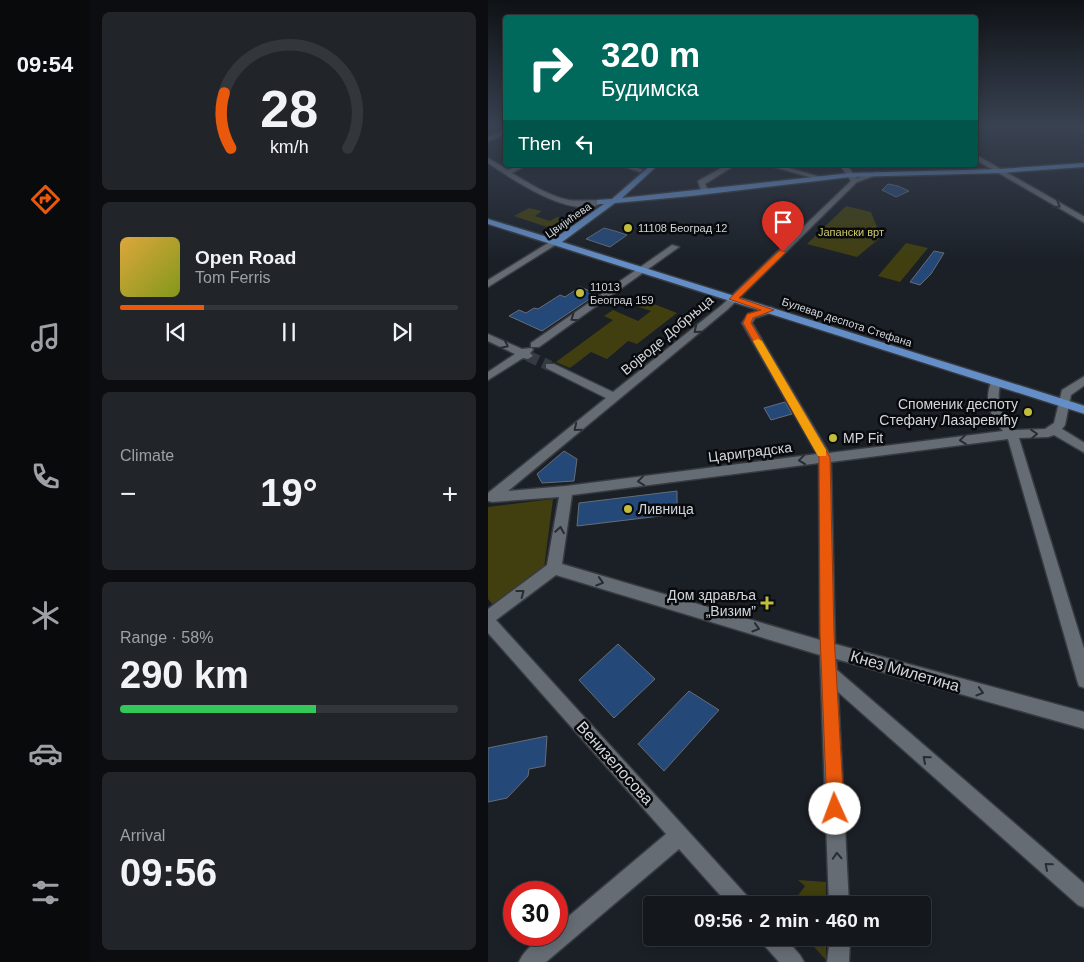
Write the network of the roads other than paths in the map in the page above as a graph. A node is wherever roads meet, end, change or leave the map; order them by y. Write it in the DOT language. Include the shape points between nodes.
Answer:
graph roads {
  1 [pos="638,172"];
  2 [pos="646,172"];
  3 [pos="720,172"];
  4 [pos="797,172"];
  5 [pos="848,172"];
  6 [pos="963,172"];
  7 [pos="1001,172"];
  8 [pos="507,173"];
  9 [pos="877,174"];
  10 [pos="820,178"];
  11 [pos="853,178"];
  12 [pos="705,192"];
  13 [pos="614,195"];
  14 [pos="600,202"];
  15 [pos="1084,222"];
  16 [pos="490,223"];
  17 [pos="551,241"];
  18 [pos="674,247"];
  19 [pos="643,270"];
  20 [pos="488,277"];
  21 [pos="488,284"];
  22 [pos="734,299"];
  23 [pos="770,310"];
  24 [pos="488,337"];
  25 [pos="528,351"];
  26 [pos="550,366"];
  27 [pos="488,377"];
  28 [pos="1084,379"];
  29 [pos="996,382"];
  30 [pos="615,398"];
  31 [pos="1064,404"];
  32 [pos="1084,410"];
  33 [pos="1054,429"];
  34 [pos="1012,434"];
  35 [pos="1084,449"];
  36 [pos="825,457"];
  37 [pos="566,491"];
  38 [pos="490,499"];
  39 [pos="554,568"];
  40 [pos="488,620"];
  41 [pos="828,649"];
  42 [pos="829,674"];
  43 [pos="1084,680"];
  44 [pos="1084,721"];
  45 [pos="680,835"];
  46 [pos="734,896"];
  47 [pos="839,896"];
  48 [pos="1084,898"];
  49 [pos="778,946"];
  50 [pos="839,946"];
  51 [pos="530,962"];
  52 [pos="793,962"];
  53 [pos="838,962"];
  1 -- 13 [label="main road, Цвијићева"];
  2 -- 13 [label="main road, Цвијићева"];
  3 -- 12 [label="street" via="700,184"];
  4 -- 10 [label="street"];
  5 -- 11 [label="street"];
  6 -- 9 [label="main road"];
  7 -- 15 [label="street, one-way"];
  8 -- 14 [label="street" via="541,193 580,204"];
  9 -- 11 [label="street, Војводе Добрњца"];
  10 -- 11 [label="main road"];
  10 -- 12 [label="main road"];
  11 -- 22 [label="street, Војводе Добрњца"];
  12 -- 13 [label="main road"];
  13 -- 14 [label="main road"];
  13 -- 17 [label="main road, Цвијићева"];
  14 -- 17 [label="main road, Цвијићева"];
  16 -- 17 [label="main road, Булевар деспота Стефана"];
  17 -- 19 [label="main road, Булевар деспота Стефана"];
  17 -- 20 [label="street, Цвијићева"];
  17 -- 21 [label="street, Цвијићева"];
  18 -- 19 [label="street"];
  19 -- 22 [label="main road, Булевар деспота Стефана"];
  19 -- 25 [label="street, one-way"];
  22 -- 23 [label="main road, Булевар деспота Стефана"];
  22 -- 30 [label="street, Војводе Добрњца, one-way"];
  23 -- 29 [label="main road, Булевар деспота Стефана"];
  23 -- 36 [label="street" via="750,316 747,323"];
  24 -- 25 [label="street, one-way"];
  25 -- 27 [label="street"];
  26 -- 30 [label="street"];
  28 -- 31 [label="street" via="1066,392"];
  29 -- 31 [label="main road, Булевар деспота Стефана"];
  29 -- 34 [label="street" via="991,403"];
  30 -- 38 [label="street, Војводе Добрњца, one-way"];
  31 -- 32 [label="main road, Булевар деспота Стефана"];
  31 -- 33 [label="street" via="1059,425"];
  34 -- 33 [label="street, Цариградска, one-way" via="1034,435"];
  33 -- 35 [label="street"];
  34 -- 36 [label="street, Цариградска, one-way"];
  34 -- 43 [label="street"];
  36 -- 37 [label="street, Цариградска, one-way"];
  36 -- 41 [label="street"];
  37 -- 38 [label="street, Цариградска"];
  39 -- 37 [label="street, one-way"];
  40 -- 39 [label="street, one-way"];
  39 -- 41 [label="street, Кнез Милетина, one-way"];
  40 -- 45 [label="street, Венизелосова"];
  41 -- 42 [label="street"];
  41 -- 44 [label="street, Кнез Милетина, one-way"];
  47 -- 42 [label="street, one-way"];
  48 -- 42 [label="street, one-way"];
  45 -- 46 [label="street, Венизелосова"];
  45 -- 51 [label="street"];
  49 -- 52 [label="street"];
  50 -- 53 [label="street"];
}
